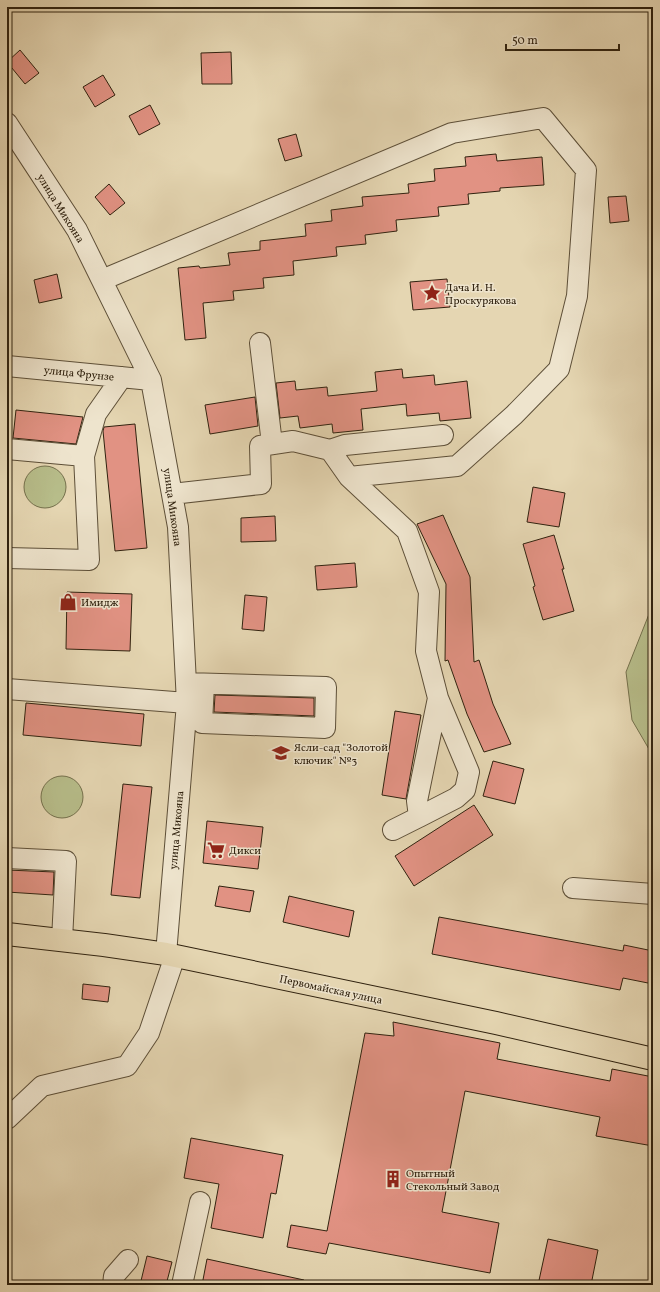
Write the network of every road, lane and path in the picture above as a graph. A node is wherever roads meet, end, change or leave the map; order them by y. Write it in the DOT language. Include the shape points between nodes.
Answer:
graph roads {
  1 [pos="7,123"];
  2 [pos="102,280"];
  3 [pos="260,343"];
  4 [pos="7,371"];
  5 [pos="122,377"];
  6 [pos="152,380"];
  7 [pos="443,435"];
  8 [pos="272,444"];
  9 [pos="7,449"];
  10 [pos="330,450"];
  11 [pos="84,456"];
  12 [pos="349,477"];
  13 [pos="172,494"];
  14 [pos="7,558"];
  15 [pos="195,684"];
  16 [pos="7,691"];
  17 [pos="438,698"];
  18 [pos="187,703"];
  19 [pos="419,817"];
  20 [pos="393,830"];
  21 [pos="7,858"];
  22 [pos="573,888"];
  23 [pos="653,894"];
  24 [pos="7,934"];
  25 [pos="62,940"];
  26 [pos="171,955"];
  27 [pos="653,1059"];
  28 [pos="7,1119"];
  29 [pos="200,1202"];
  30 [pos="128,1260"];
  31 [pos="113,1285"];
  32 [pos="182,1285"];
  1 -- 2 [label="street, улица Микояна" via="77,230"];
  2 -- 6 [label="street, улица Микояна"];
  2 -- 12 [label="street" via="452,133 543,118 586,170 577,296 559,369 514,415 457,466"];
  3 -- 8 [label="street"];
  4 -- 5 [label="street, улица Фрунзе"];
  5 -- 6 [label="street, улица Фрунзе"];
  5 -- 11 [label="street" via="96,414"];
  6 -- 13 [label="street, улица Микояна"];
  7 -- 10 [label="street" via="345,445"];
  8 -- 10 [label="street" via="293,441"];
  8 -- 13 [label="street" via="260,446 261,484"];
  9 -- 11 [label="street"];
  10 -- 12 [label="street"];
  11 -- 14 [label="street" via="89,560"];
  12 -- 17 [label="street" via="407,530 429,592 426,651"];
  13 -- 15 [label="street, улица Микояна"];
  15 -- 15 [label="street" via="326,687 325,728 202,723"];
  15 -- 18 [label="street, улица Микояна"];
  16 -- 18 [label="street"];
  17 -- 19 [label="street" via="417,801"];
  17 -- 19 [label="street" via="469,772 466,790"];
  18 -- 26 [label="street, улица Микояна"];
  19 -- 20 [label="street"];
  21 -- 25 [label="street" via="66,861"];
  22 -- 23 [label="street"];
  24 -- 25 [label="main road, Первомайская улица"];
  25 -- 26 [label="main road, Первомайская улица"];
  26 -- 27 [label="main road, Первомайская улица" via="496,1023"];
  26 -- 28 [label="street, улица Микояна" via="149,1033 127,1066 42,1086"];
  29 -- 32 [label="street"];
  30 -- 31 [label="street" via="114,1276"];
}
